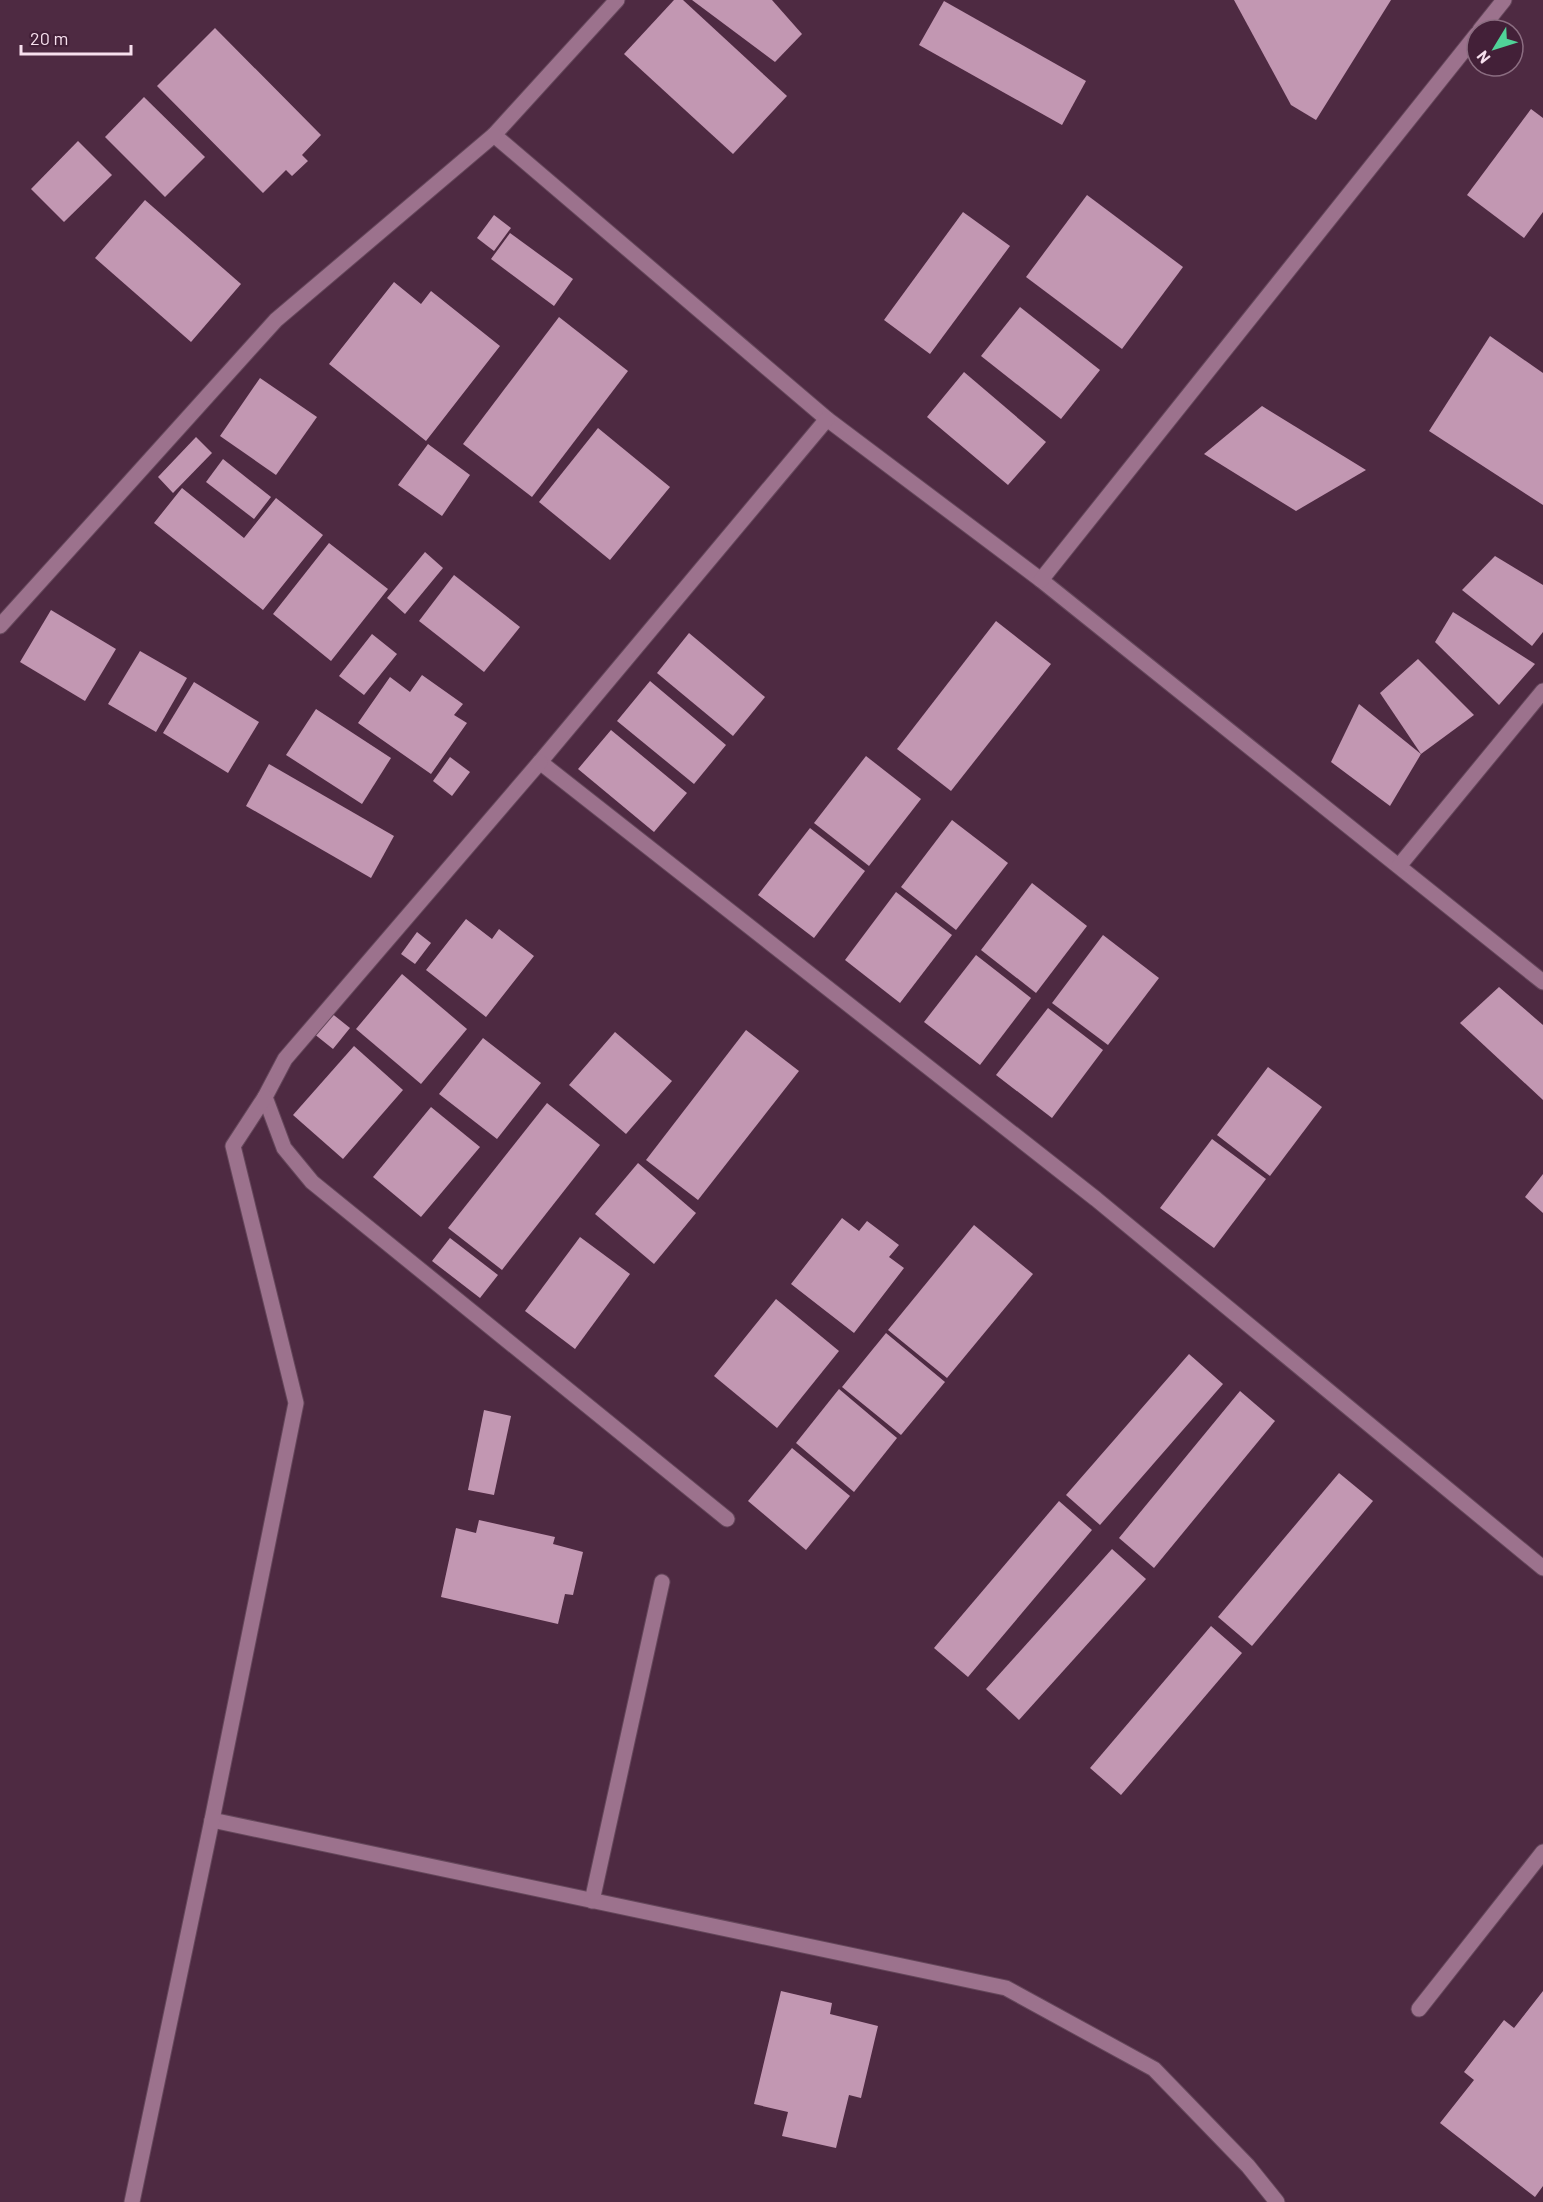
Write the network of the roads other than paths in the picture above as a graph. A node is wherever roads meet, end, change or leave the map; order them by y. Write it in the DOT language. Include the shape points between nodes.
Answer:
graph roads {
  1 [pos="617,0"];
  2 [pos="1504,0"];
  3 [pos="1490,18"];
  4 [pos="1465,49"];
  5 [pos="494,135"];
  6 [pos="827,419"];
  7 [pos="1041,580"];
  8 [pos="0,626"];
  9 [pos="1543,691"];
  10 [pos="540,762"];
  11 [pos="1399,866"];
  12 [pos="1543,982"];
  13 [pos="265,1097"];
  14 [pos="727,1519"];
  15 [pos="1543,1568"];
  16 [pos="662,1582"];
  17 [pos="212,1820"];
  18 [pos="1543,1852"];
  19 [pos="592,1901"];
  20 [pos="1419,2008"];
  21 [pos="132,2202"];
  22 [pos="1277,2202"];
  1 -- 5 [label="street"];
  2 -- 3 [label="street"];
  4 -- 7 [label="street"];
  5 -- 6 [label="street"];
  5 -- 8 [label="street" via="276,320"];
  6 -- 7 [label="street"];
  6 -- 10 [label="street"];
  7 -- 11 [label="street"];
  9 -- 11 [label="street"];
  10 -- 13 [label="street" via="285,1059"];
  10 -- 15 [label="street" via="1096,1199"];
  11 -- 12 [label="street"];
  13 -- 14 [label="street" via="284,1148 312,1182"];
  13 -- 17 [label="street" via="233,1146 296,1403"];
  16 -- 19 [label="street"];
  17 -- 19 [label="street"];
  17 -- 21 [label="street"];
  18 -- 20 [label="street"];
  19 -- 22 [label="street" via="1006,1989 1154,2069 1248,2166"];
}
